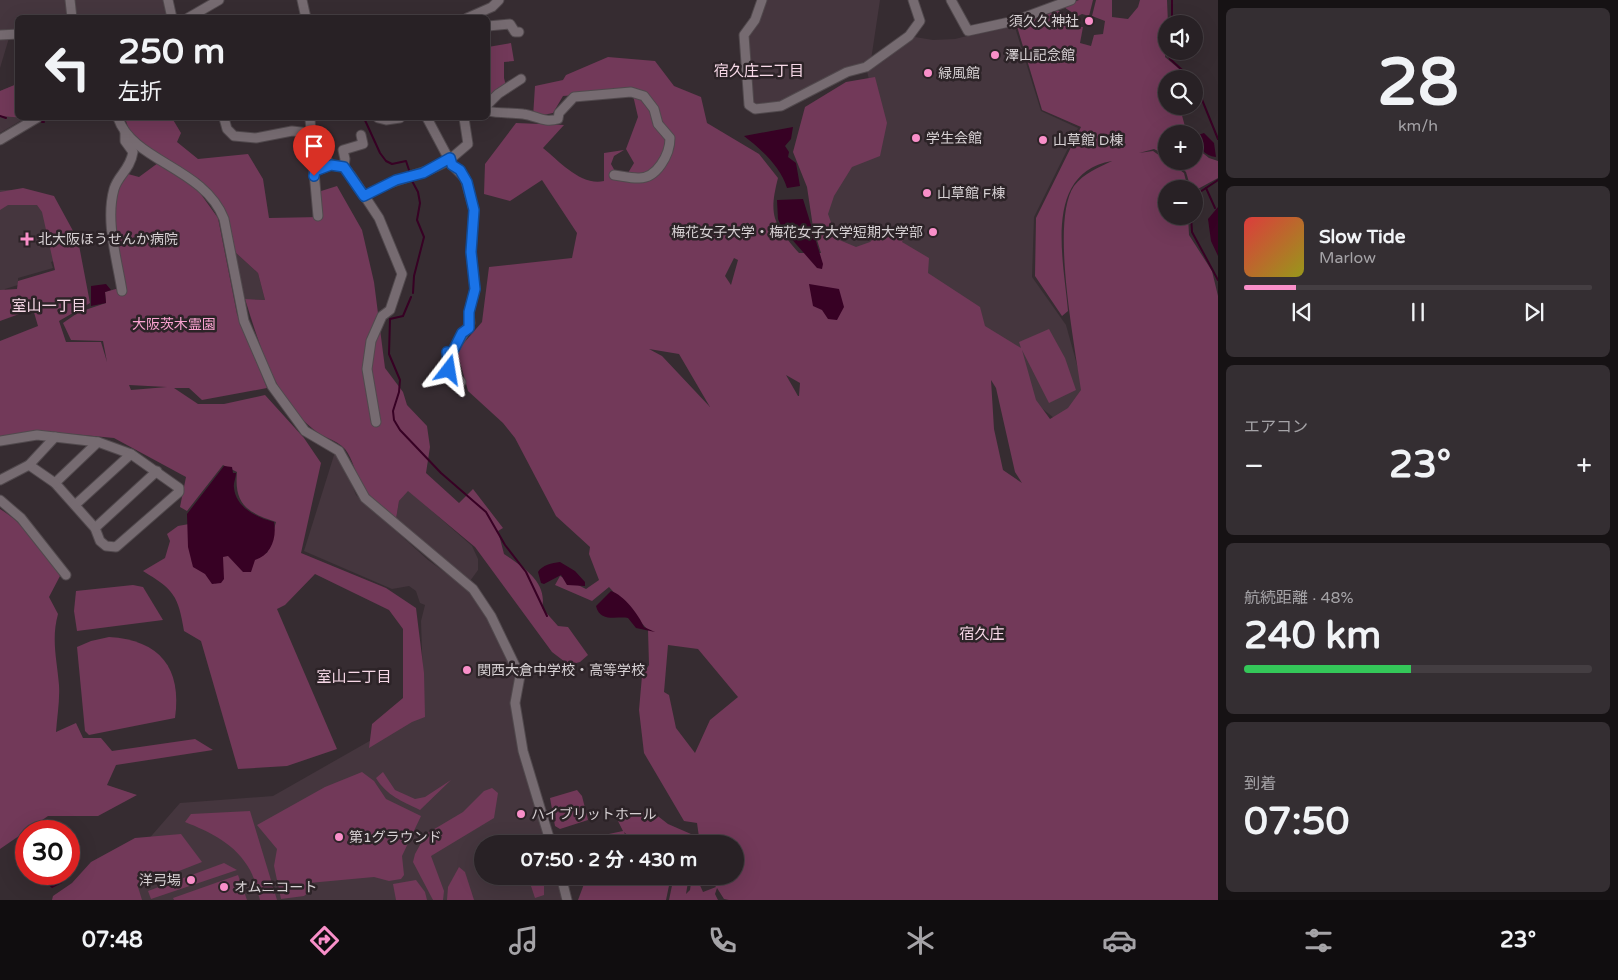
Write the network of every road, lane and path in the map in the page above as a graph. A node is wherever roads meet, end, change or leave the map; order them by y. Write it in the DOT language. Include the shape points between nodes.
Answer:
graph roads {
  1 [pos="70,0"];
  2 [pos="168,0"];
  3 [pos="219,0"];
  4 [pos="302,0"];
  5 [pos="499,0"];
  6 [pos="762,0"];
  7 [pos="914,0"];
  8 [pos="951,0"];
  9 [pos="1071,0"];
  10 [pos="491,4"];
  11 [pos="72,15"];
  12 [pos="171,15"];
  13 [pos="193,15"];
  14 [pos="305,15"];
  15 [pos="472,15"];
  16 [pos="490,26"];
  17 [pos="519,32"];
  18 [pos="15,34"];
  19 [pos="0,35"];
  20 [pos="521,79"];
  21 [pos="490,102"];
  22 [pos="490,111"];
  23 [pos="34,120"];
  24 [pos="119,120"];
  25 [pos="225,120"];
  26 [pos="310,120"];
  27 [pos="428,120"];
  28 [pos="464,120"];
  29 [pos="125,133"];
  30 [pos="310,133"];
  31 [pos="361,135"];
  32 [pos="0,140"];
  33 [pos="450,158"];
  34 [pos="331,165"];
  35 [pos="344,167"];
  36 [pos="614,176"];
  37 [pos="364,196"];
  38 [pos="318,216"];
  39 [pos="122,291"];
  40 [pos="460,382"];
  41 [pos="376,422"];
  42 [pos="55,437"];
  43 [pos="0,441"];
  44 [pos="98,442"];
  45 [pos="131,454"];
  46 [pos="29,465"];
  47 [pos="157,471"];
  48 [pos="0,480"];
  49 [pos="55,483"];
  50 [pos="0,500"];
  51 [pos="75,504"];
  52 [pos="95,528"];
  53 [pos="66,575"];
  54 [pos="548,835"];
  55 [pos="563,885"];
  56 [pos="567,900"];
  1 -- 11 [label="street"];
  2 -- 12 [label="street"];
  3 -- 13 [label="street"];
  4 -- 14 [label="street"];
  5 -- 10 [label="street"];
  6 -- 7 [label="street" via="755,20 744,34 750,105 755,109 781,106 847,72 866,67 888,53 909,36 920,20"];
  8 -- 9 [label="street" via="968,31 1014,21"];
  10 -- 15 [label="street"];
  16 -- 17 [label="street" via="510,24 515,32"];
  18 -- 19 [label="street"];
  20 -- 21 [label="street"];
  22 -- 36 [label="street" via="524,114 551,121 558,120 559,113 574,97 631,92 644,96 654,109 658,124 670,138 669,149 649,176 639,179"];
  23 -- 32 [label="street"];
  24 -- 29 [label="street"];
  25 -- 30 [label="street" via="234,136 256,138 292,131"];
  26 -- 30 [label="street"];
  27 -- 33 [label="street"];
  28 -- 33 [label="street" via="468,144"];
  29 -- 39 [label="street" via="125,141 134,152 131,164 116,184 111,205"];
  29 -- 54 [label="street" via="168,166 197,182 218,207 224,219 244,321 272,386 284,405 305,431 339,451 365,498 473,589 491,616 520,676 515,703 523,751"];
  30 -- 34 [label="street" via="312,146"];
  31 -- 35 [label="street" via="363,144 343,150"];
  33 -- 37 [label="street" via="423,173 396,180"];
  33 -- 40 [label="street" via="467,182 474,210 471,252 475,289 469,312 470,323 453,351 447,352 449,370"];
  34 -- 35 [label="street"];
  34 -- 38 [label="street" via="314,172"];
  35 -- 37 [label="street"];
  37 -- 41 [label="street" via="379,218 402,274 390,310 382,316 370,350 367,369"];
  42 -- 43 [label="street" via="37,435"];
  42 -- 44 [label="street"];
  42 -- 46 [label="street"];
  44 -- 45 [label="street"];
  44 -- 49 [label="street"];
  45 -- 47 [label="street"];
  45 -- 51 [label="street"];
  46 -- 48 [label="street"];
  46 -- 49 [label="street"];
  47 -- 52 [label="street"];
  47 -- 52 [label="street" via="179,488 179,492 119,546 103,544"];
  49 -- 51 [label="street"];
  50 -- 53 [label="street" via="21,518"];
  51 -- 52 [label="street"];
  55 -- 56 [label="street"];
}
